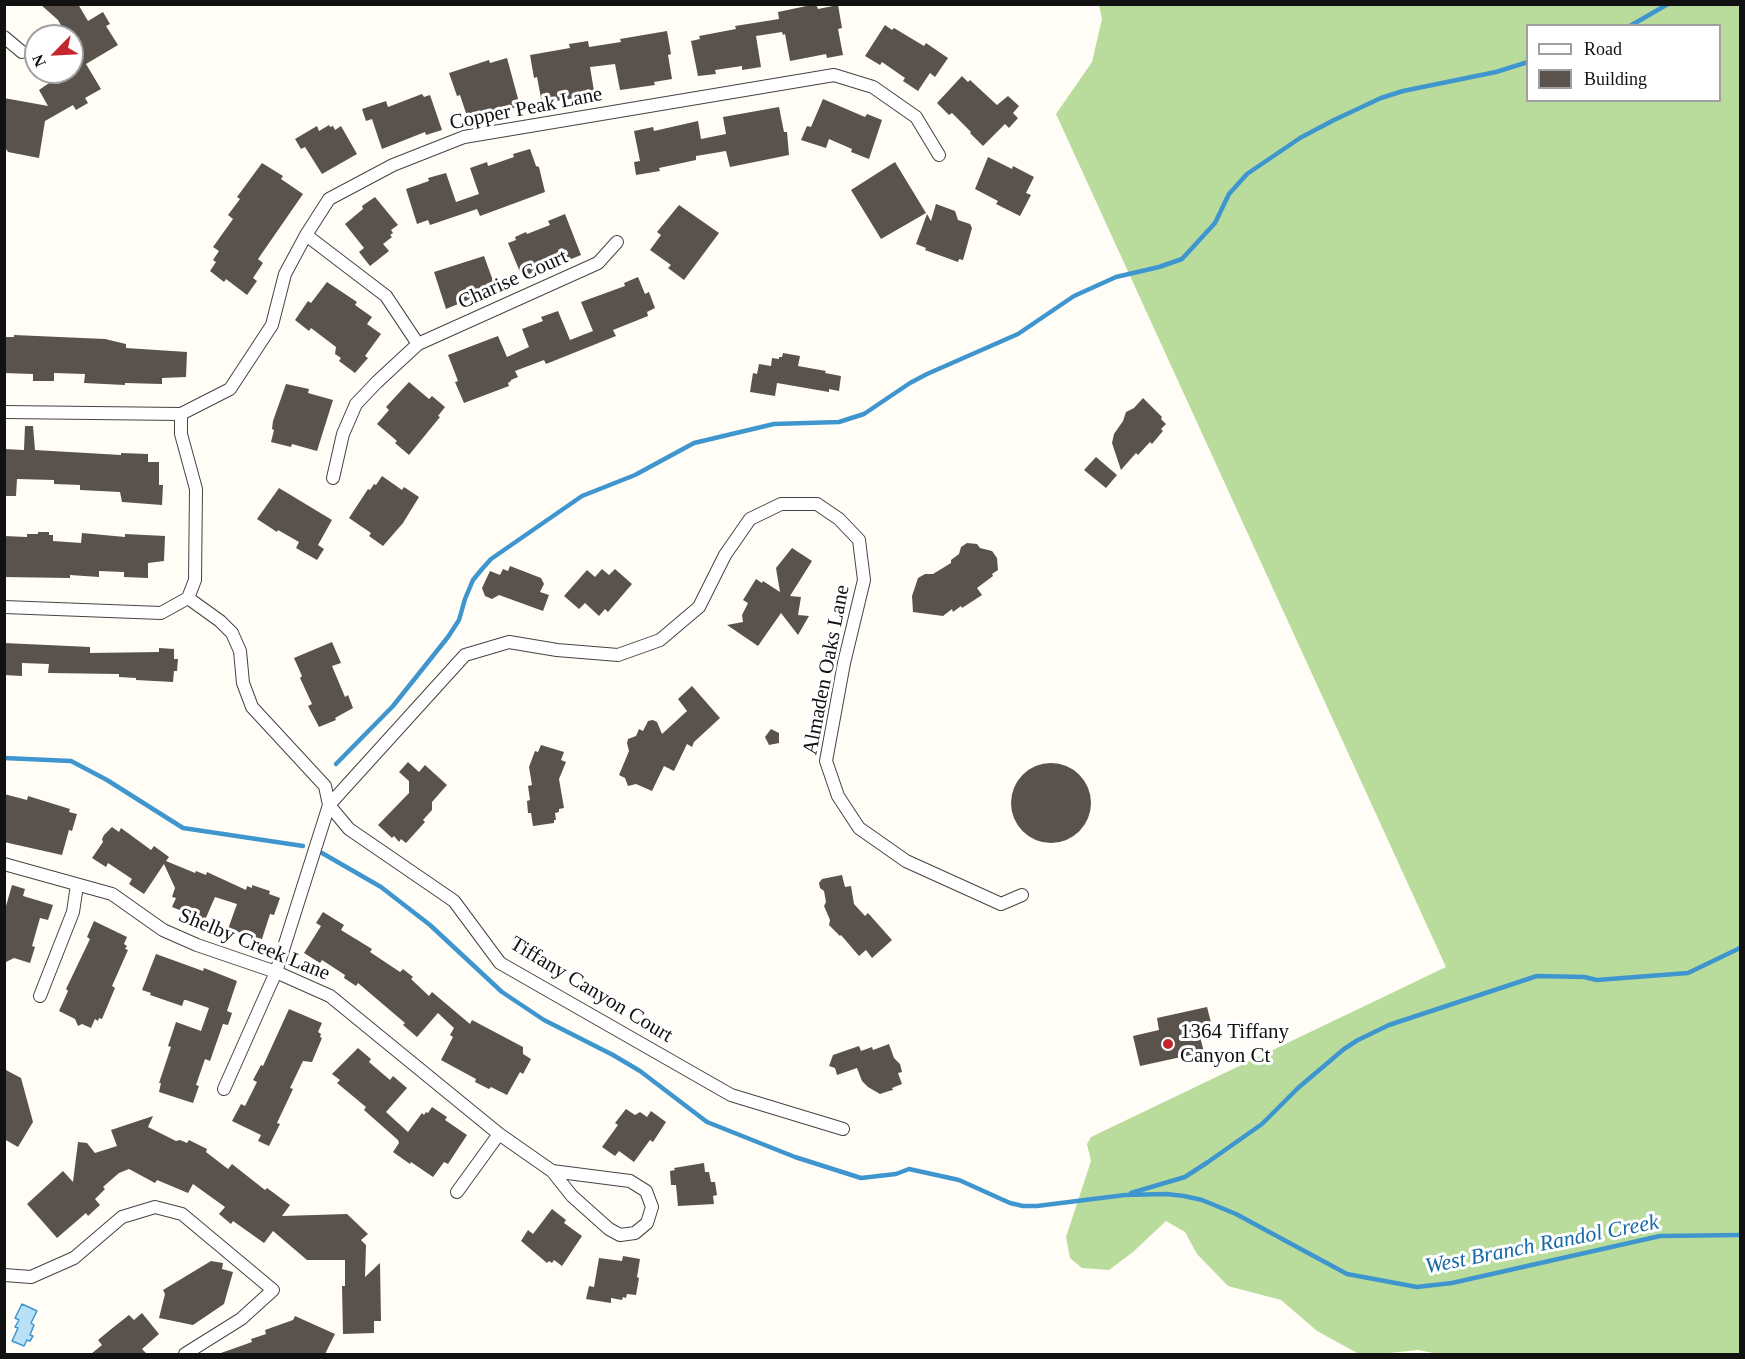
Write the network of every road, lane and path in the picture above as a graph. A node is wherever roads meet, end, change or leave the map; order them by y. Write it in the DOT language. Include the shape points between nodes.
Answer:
graph roads {
  1 [pos="4,37"];
  2 [pos="22,52"];
  3 [pos="939,155"];
  4 [pos="306,235"];
  5 [pos="617,242"];
  6 [pos="418,344"];
  7 [pos="4,412"];
  8 [pos="181,414"];
  9 [pos="333,478"];
  10 [pos="188,598"];
  11 [pos="4,607"];
  12 [pos="329,805"];
  13 [pos="4,864"];
  14 [pos="77,885"];
  15 [pos="1022,895"];
  16 [pos="276,972"];
  17 [pos="40,996"];
  18 [pos="224,1089"];
  19 [pos="843,1129"];
  20 [pos="500,1134"];
  21 [pos="552,1171"];
  22 [pos="457,1192"];
  23 [pos="4,1275"];
  24 [pos="185,1354"];
  1 -- 2 [label="street"];
  3 -- 4 [label="street, Copper Peak Lane" via="916,117 873,87 834,75 464,137 393,165 329,199"];
  4 -- 6 [label="street" via="386,296"];
  4 -- 8 [label="street, Copper Peak Lane" via="285,274 272,325 230,389"];
  5 -- 6 [label="street, Charise Court" via="598,263"];
  6 -- 9 [label="street, Charise Court" via="356,404 343,434"];
  7 -- 8 [label="street, Copper Peak Lane"];
  8 -- 10 [label="street" via="181,434 196,489 195,580"];
  10 -- 11 [label="street" via="161,613"];
  10 -- 12 [label="street, Tiffany Canyon Court" via="232,633 240,651 243,683 252,707 325,786"];
  12 -- 15 [label="street, Almaden Oaks Lane" via="465,656 509,642 618,655 660,640 699,607 725,555 750,519 781,504 817,504 859,540 864,580 826,761 838,796 859,828 906,861 1001,904"];
  12 -- 16 [label="street"];
  12 -- 19 [label="street, Tiffany Canyon Court" via="349,830 454,901 500,963 731,1095"];
  13 -- 14 [label="street, Shelby Creek Lane"];
  14 -- 16 [label="street, Shelby Creek Lane" via="112,894 163,930 197,945"];
  14 -- 17 [label="street" via="73,912"];
  16 -- 18 [label="street"];
  16 -- 20 [label="street, Shelby Creek Lane" via="330,996"];
  20 -- 21 [label="street, Shelby Creek Lane"];
  20 -- 22 [label="street"];
  21 -- 21 [label="street, Shelby Creek Lane" via="572,1196 620,1235 635,1233 646,1222 652,1207 646,1191 630,1181"];
  23 -- 24 [label="street" via="31,1277 74,1258 122,1217 155,1207 182,1214 273,1290 241,1320"];
}
